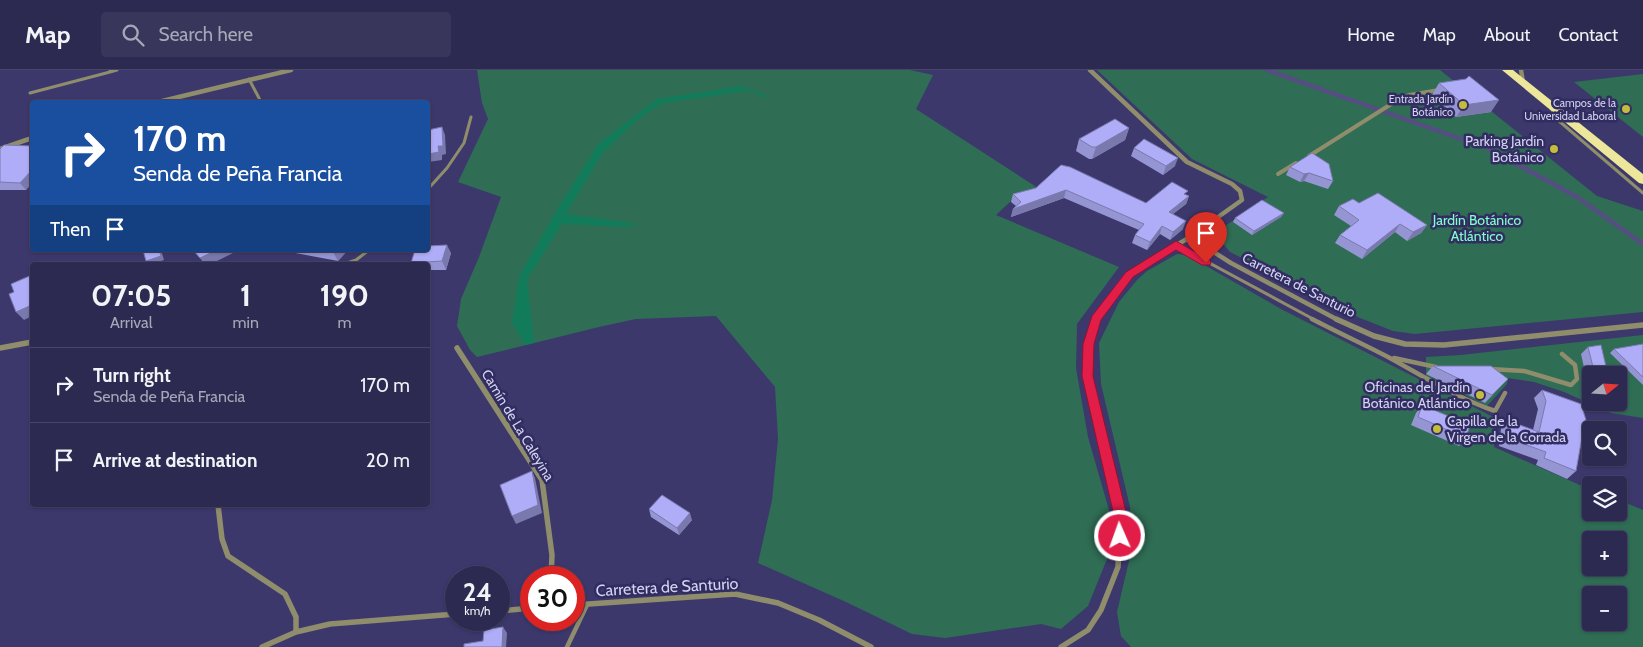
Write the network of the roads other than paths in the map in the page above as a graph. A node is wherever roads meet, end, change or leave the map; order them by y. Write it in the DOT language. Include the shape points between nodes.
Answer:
graph roads {
  1 [pos="117,70"];
  2 [pos="291,70"];
  3 [pos="1090,70"];
  4 [pos="1506,70"];
  5 [pos="1521,70"];
  6 [pos="110,71"];
  7 [pos="249,79"];
  8 [pos="1523,83"];
  9 [pos="1445,89"];
  10 [pos="30,92"];
  11 [pos="1543,98"];
  12 [pos="166,100"];
  13 [pos="260,100"];
  14 [pos="471,117"];
  15 [pos="30,139"];
  16 [pos="0,149"];
  17 [pos="1307,157"];
  18 [pos="1300,161"];
  19 [pos="1278,174"];
  20 [pos="1643,178"];
  21 [pos="430,187"];
  22 [pos="1643,193"];
  23 [pos="1190,237"];
  24 [pos="1176,245"];
  25 [pos="367,252"];
  26 [pos="352,262"];
  27 [pos="1643,325"];
  28 [pos="30,342"];
  29 [pos="0,348"];
  30 [pos="457,348"];
  31 [pos="1562,354"];
  32 [pos="1387,357"];
  33 [pos="1445,369"];
  34 [pos="1487,369"];
  35 [pos="1505,393"];
  36 [pos="218,507"];
  37 [pos="552,566"];
  38 [pos="587,605"];
  39 [pos="445,615"];
  40 [pos="296,632"];
  41 [pos="262,647"];
  42 [pos="567,647"];
  43 [pos="871,647"];
  44 [pos="1061,647"];
  1 -- 6 [label="lane"];
  2 -- 7 [label="street"];
  3 -- 23 [label="street" via="1186,162 1240,191 1242,200"];
  4 -- 8 [label="highway"];
  5 -- 8 [label="street"];
  6 -- 10 [label="lane"];
  7 -- 12 [label="street"];
  7 -- 13 [label="lane"];
  8 -- 11 [label="highway"];
  9 -- 17 [label="street" via="1408,95"];
  11 -- 20 [label="highway"];
  11 -- 22 [label="lane" via="1559,121"];
  14 -- 21 [label="lane" via="464,143"];
  15 -- 16 [label="street"];
  18 -- 19 [label="street"];
  23 -- 24 [label="street"];
  23 -- 27 [label="street, Carretera de Santurio" via="1231,263 1342,322 1374,336 1405,344 1444,346"];
  24 -- 32 [label="lane" via="1236,280"];
  24 -- 44 [label="street" via="1130,274 1096,319 1088,344 1088,376 1121,520 1118,567 1101,610 1088,630"];
  25 -- 26 [label="lane"];
  28 -- 29 [label="street"];
  30 -- 37 [label="street, Camín de La Caleyina" via="542,480"];
  31 -- 34 [label="lane" via="1575,365 1578,379 1571,385 1524,371"];
  32 -- 33 [label="lane"];
  32 -- 35 [label="lane" via="1476,405 1495,411"];
  36 -- 40 [label="street" via="222,539 228,556 285,594 296,617"];
  38 -- 42 [label="lane"];
  38 -- 43 [label="street, Carretera de Santurio" via="735,594 778,603"];
  39 -- 40 [label="street" via="330,624"];
  40 -- 41 [label="street"];
}
